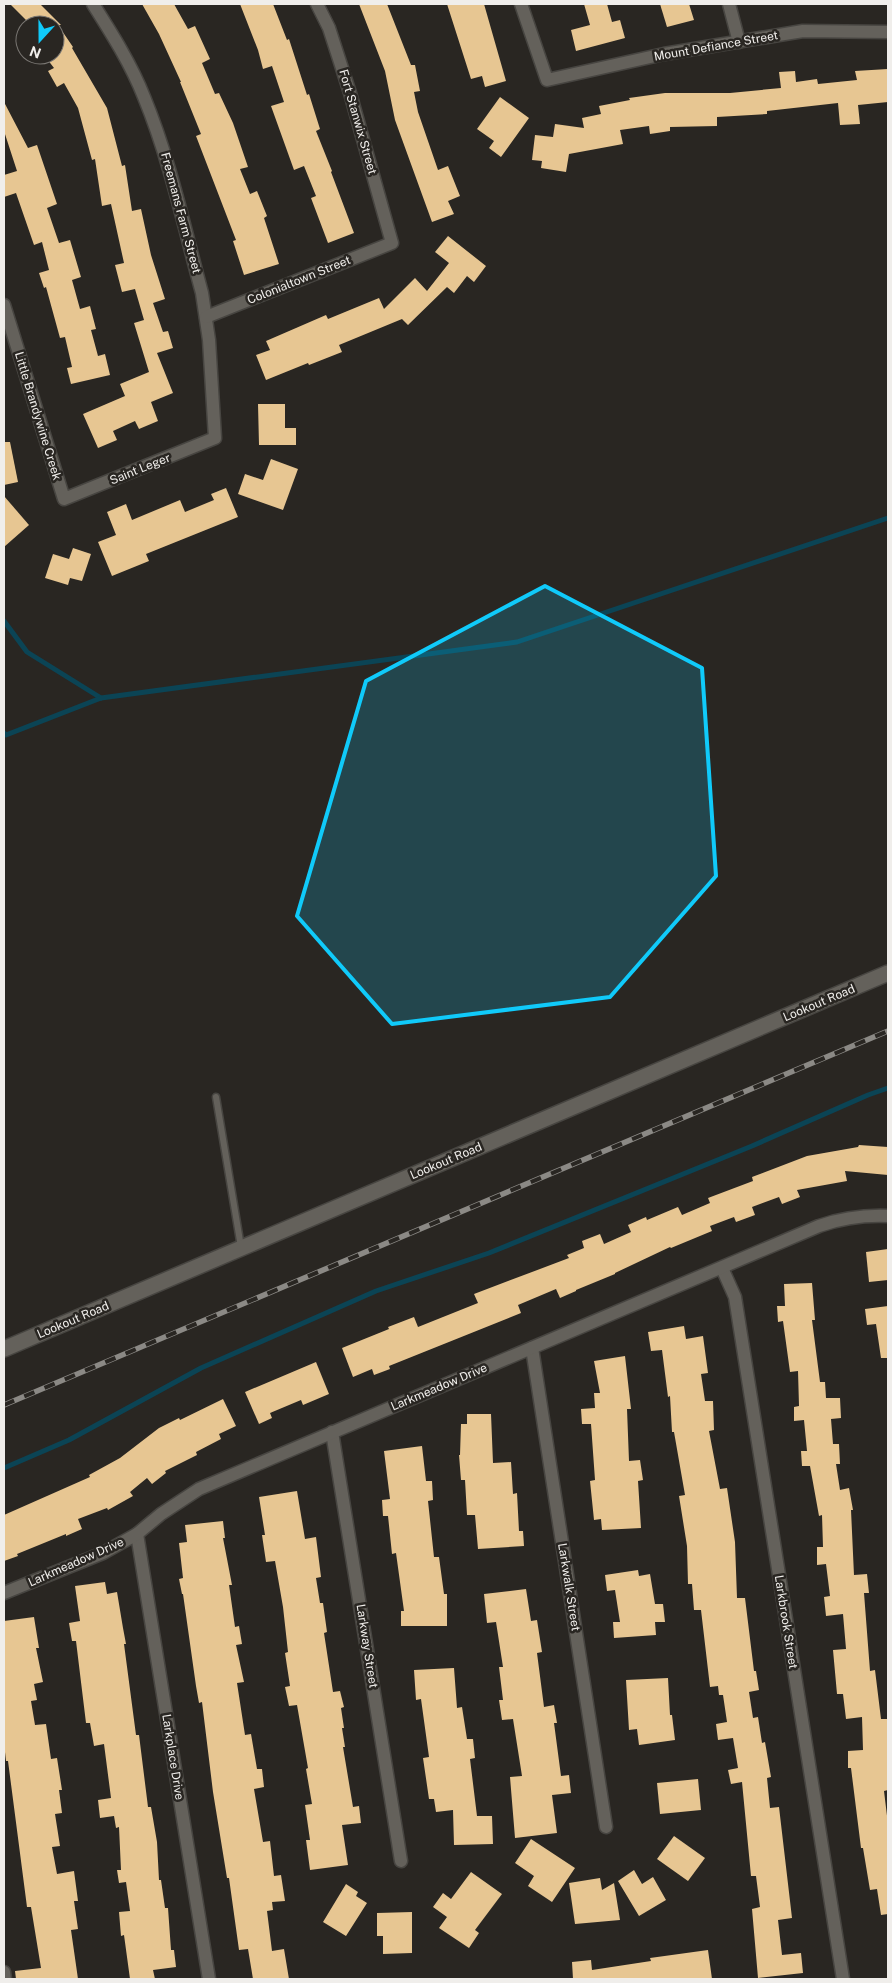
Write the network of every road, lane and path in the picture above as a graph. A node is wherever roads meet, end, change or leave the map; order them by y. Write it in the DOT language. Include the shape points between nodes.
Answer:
graph roads {
  1 [pos="93,4"];
  2 [pos="317,4"];
  3 [pos="521,4"];
  4 [pos="729,4"];
  5 [pos="888,32"];
  6 [pos="739,42"];
  7 [pos="392,243"];
  8 [pos="4,305"];
  9 [pos="206,317"];
  10 [pos="215,438"];
  11 [pos="64,499"];
  12 [pos="888,973"];
  13 [pos="216,1097"];
  14 [pos="888,1216"];
  15 [pos="241,1248"];
  16 [pos="722,1268"];
  17 [pos="532,1348"];
  18 [pos="4,1349"];
  19 [pos="332,1432"];
  20 [pos="138,1534"];
  21 [pos="4,1593"];
  22 [pos="606,1827"];
  23 [pos="401,1861"];
  24 [pos="4,1972"];
  25 [pos="5,1979"];
  26 [pos="209,1979"];
  27 [pos="843,1979"];
  1 -- 9 [label="street, Freemans Farm Street" via="118,43 164,151"];
  2 -- 7 [label="street, Fort Stanwix Street" via="329,28 350,93"];
  3 -- 6 [label="street, Mount Defiance Street" via="547,80 664,54"];
  4 -- 6 [label="street"];
  5 -- 6 [label="street, Mount Defiance Street" via="803,31"];
  7 -- 9 [label="street, Colonialtown Street"];
  8 -- 11 [label="street, Little Brandywine Creek"];
  9 -- 10 [label="street, Freemans Farm Street"];
  10 -- 11 [label="street, Saint Leger"];
  12 -- 15 [label="street, Lookout Road"];
  13 -- 15 [label="lane"];
  14 -- 16 [label="street, Larkmeadow Drive" via="840,1219"];
  15 -- 18 [label="street, Lookout Road"];
  16 -- 17 [label="street, Larkmeadow Drive"];
  16 -- 27 [label="street, Larkbrook Street" via="735,1297"];
  17 -- 19 [label="street, Larkmeadow Drive"];
  17 -- 22 [label="street, Larkwalk Street"];
  19 -- 20 [label="street, Larkmeadow Drive" via="199,1489"];
  19 -- 23 [label="street, Larkway Street"];
  20 -- 21 [label="street, Larkmeadow Drive" via="103,1553"];
  20 -- 26 [label="street, Larkplace Drive"];
  24 -- 25 [label="street"];
}
